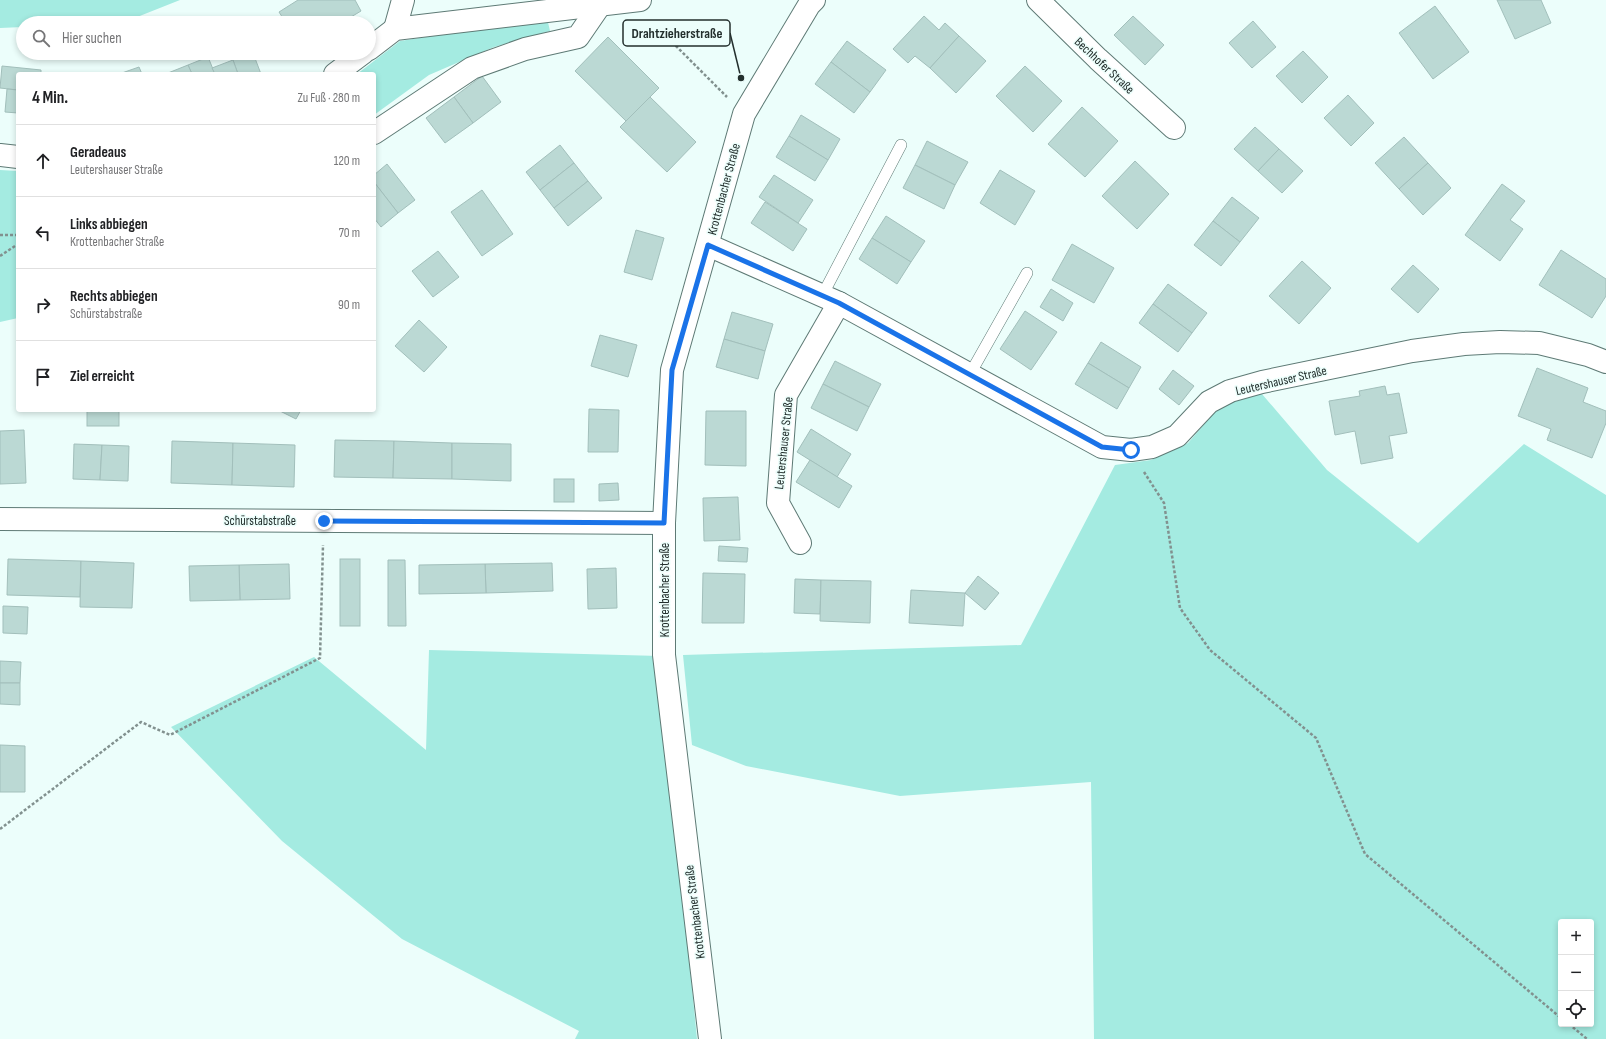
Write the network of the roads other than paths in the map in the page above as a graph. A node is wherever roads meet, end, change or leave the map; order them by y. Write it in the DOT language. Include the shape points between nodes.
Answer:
graph roads {
  1 [pos="403,0"];
  2 [pos="1038,0"];
  3 [pos="635,1"];
  4 [pos="808,2"];
  5 [pos="600,5"];
  6 [pos="396,29"];
  7 [pos="376,44"];
  8 [pos="354,60"];
  9 [pos="338,72"];
  10 [pos="1174,128"];
  11 [pos="376,132"];
  12 [pos="901,145"];
  13 [pos="0,155"];
  14 [pos="16,157"];
  15 [pos="708,245"];
  16 [pos="1027,273"];
  17 [pos="830,299"];
  18 [pos="1606,362"];
  19 [pos="970,374"];
  20 [pos="0,519"];
  21 [pos="664,523"];
  22 [pos="800,543"];
  23 [pos="710,1039"];
  1 -- 6 [label="street"];
  2 -- 10 [label="street, Bechhofer Straße"];
  3 -- 5 [label="street"];
  4 -- 15 [label="street, Krottenbacher Straße" via="744,114"];
  5 -- 6 [label="street"];
  5 -- 11 [label="street" via="578,37 525,49 472,68"];
  6 -- 7 [label="street"];
  8 -- 9 [label="street"];
  12 -- 17 [label="lane, Leutershauser Straße"];
  13 -- 14 [label="street"];
  15 -- 17 [label="street, Leutershauser Straße"];
  15 -- 21 [label="street, Krottenbacher Straße" via="672,370"];
  16 -- 19 [label="lane"];
  17 -- 19 [label="street, Leutershauser Straße"];
  17 -- 22 [label="street, Leutershauser Straße" via="786,395 778,503"];
  18 -- 19 [label="street, Leutershauser Straße" via="1539,343 1464,344 1412,351 1230,391 1209,402 1177,436 1152,447 1131,450 1102,447"];
  20 -- 21 [label="street, Schürstabstraße"];
  21 -- 23 [label="street, Krottenbacher Straße" via="664,655"];
}
